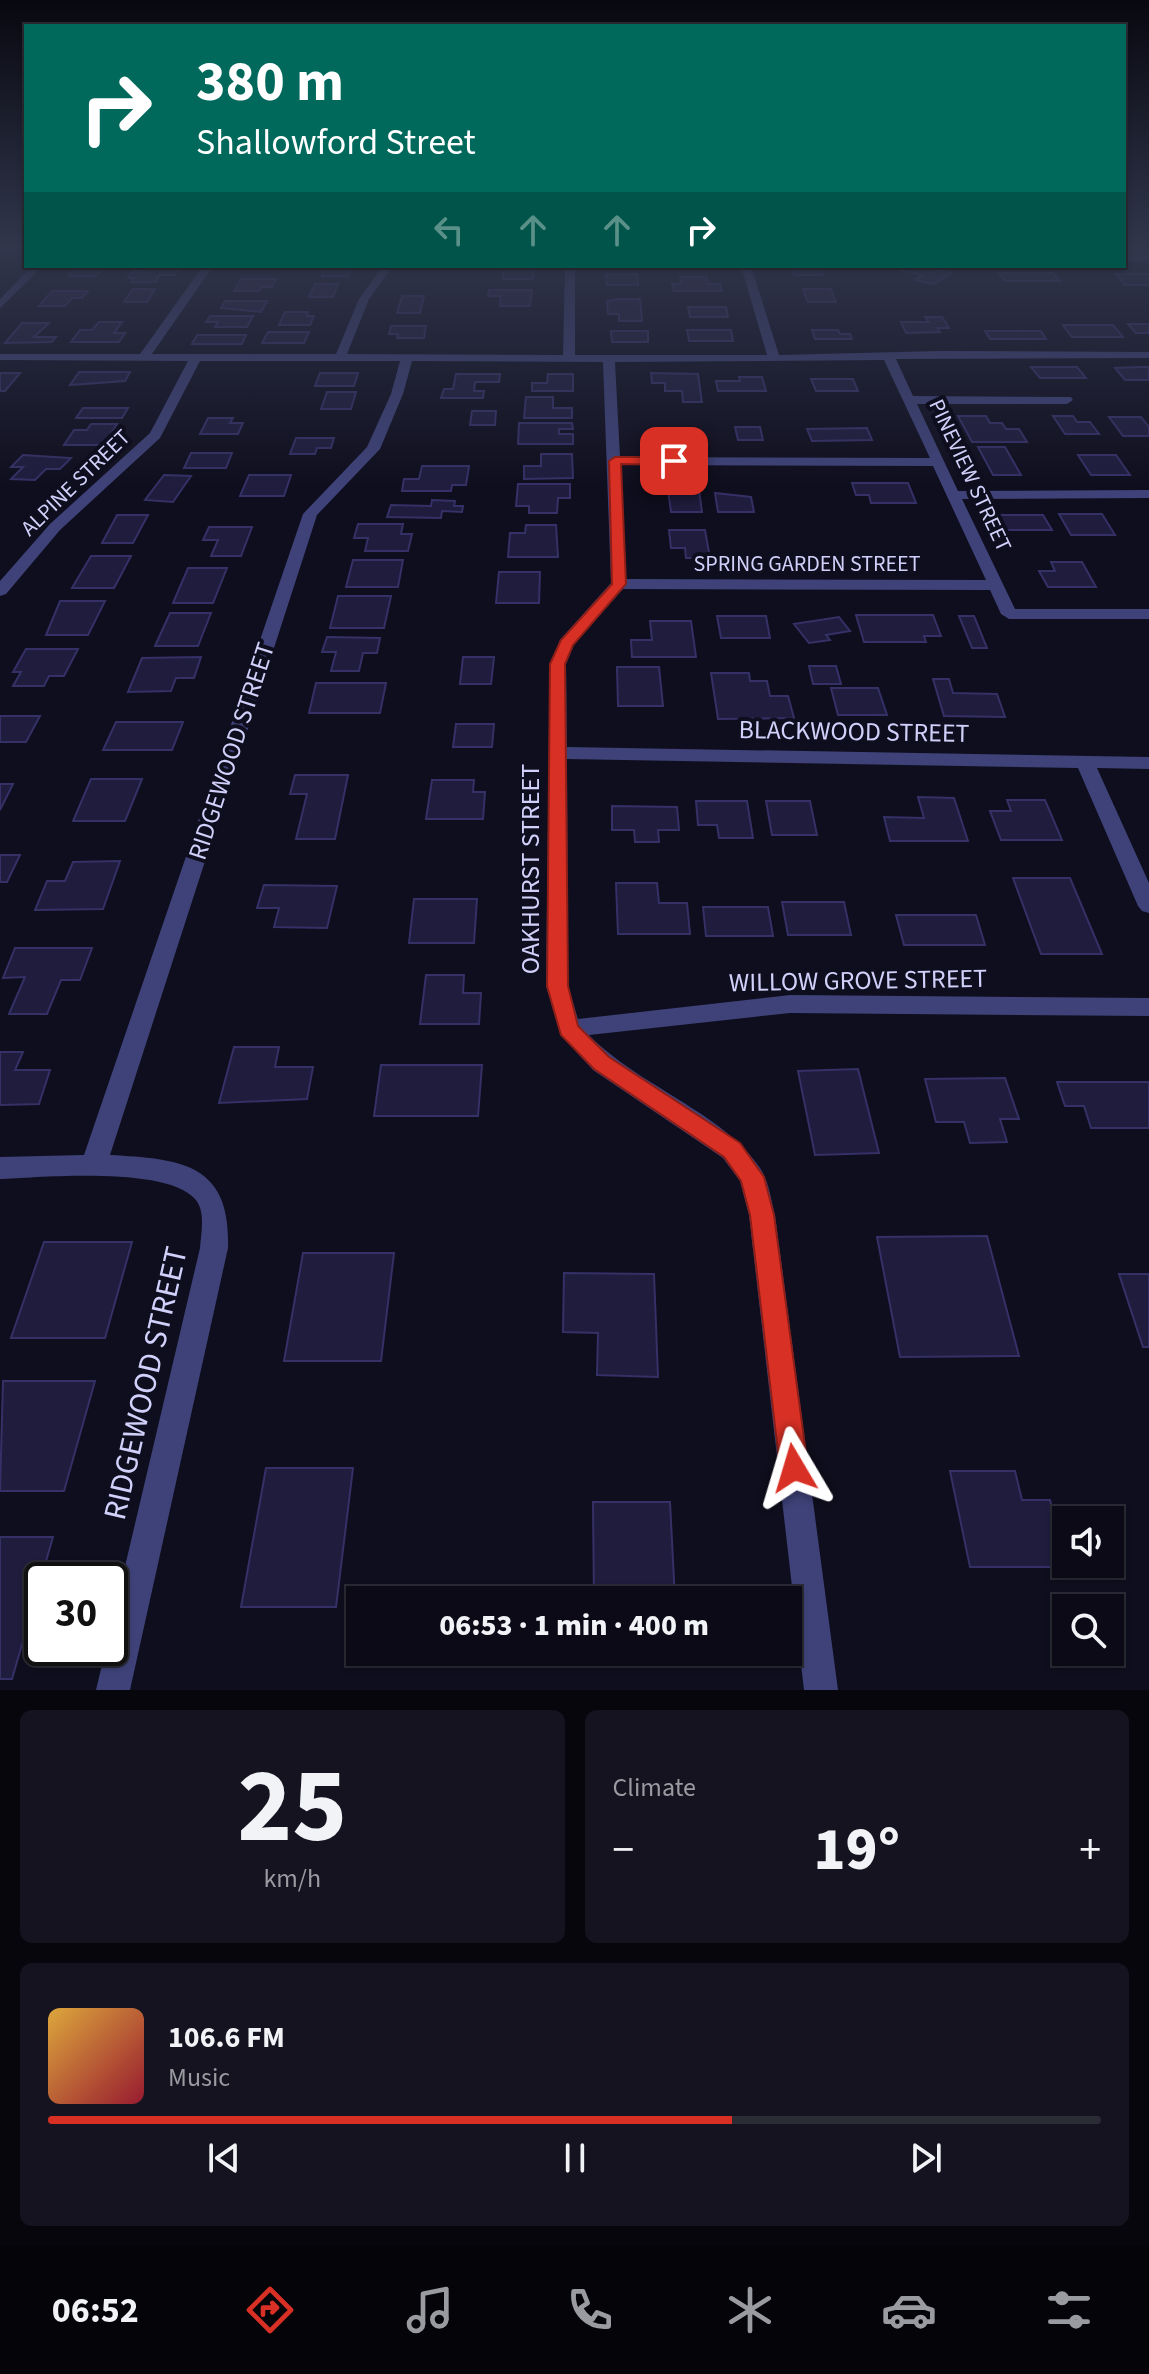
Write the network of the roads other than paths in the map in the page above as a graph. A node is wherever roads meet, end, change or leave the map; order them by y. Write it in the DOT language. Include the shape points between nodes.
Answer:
graph roads {
  1 [pos="164,329"];
  2 [pos="352,329"];
  3 [pos="569,329"];
  4 [pos="765,329"];
  5 [pos="1149,355"];
  6 [pos="0,357"];
  7 [pos="144,357"];
  8 [pos="196,357"];
  9 [pos="889,357"];
  10 [pos="340,358"];
  11 [pos="407,358"];
  12 [pos="569,358"];
  13 [pos="609,359"];
  14 [pos="774,359"];
  15 [pos="909,400"];
  16 [pos="1067,400"];
  17 [pos="615,461"];
  18 [pos="939,462"];
  19 [pos="1149,494"];
  20 [pos="954,495"];
  21 [pos="619,584"];
  22 [pos="995,585"];
  23 [pos="0,591"];
  24 [pos="1149,614"];
  25 [pos="559,753"];
  26 [pos="1084,760"];
  27 [pos="1149,763"];
  28 [pos="1149,906"];
  29 [pos="1149,1007"];
  30 [pos="569,1029"];
  31 [pos="93,1167"];
  32 [pos="0,1168"];
  33 [pos="113,1690"];
  34 [pos="821,1690"];
  1 -- 7 [label="street"];
  2 -- 10 [label="street"];
  3 -- 12 [label="street"];
  4 -- 14 [label="street"];
  5 -- 9 [label="street"];
  6 -- 7 [label="street"];
  7 -- 8 [label="street"];
  8 -- 10 [label="street"];
  8 -- 23 [label="street, ALPINE STREET" via="155,435 55,527"];
  9 -- 14 [label="street"];
  9 -- 15 [label="street, PINEVIEW STREET"];
  10 -- 11 [label="street"];
  11 -- 12 [label="street"];
  11 -- 31 [label="street, RIDGEWOOD STREET" via="373,449 310,514"];
  12 -- 13 [label="street"];
  13 -- 14 [label="street"];
  13 -- 17 [label="street"];
  15 -- 16 [label="street"];
  15 -- 18 [label="street, PINEVIEW STREET"];
  17 -- 18 [label="street"];
  17 -- 21 [label="street"];
  18 -- 20 [label="street, PINEVIEW STREET"];
  19 -- 20 [label="street"];
  20 -- 22 [label="street, PINEVIEW STREET"];
  21 -- 22 [label="street, SPRING GARDEN STREET"];
  21 -- 25 [label="street, OAKHURST STREET" via="566,643 558,664"];
  22 -- 24 [label="street, PINEVIEW STREET" via="1009,614"];
  25 -- 26 [label="street, BLACKWOOD STREET"];
  25 -- 30 [label="street, OAKHURST STREET" via="557,986"];
  26 -- 27 [label="street, BLACKWOOD STREET"];
  26 -- 28 [label="street"];
  29 -- 30 [label="street, WILLOW GROVE STREET" via="790,1004"];
  30 -- 34 [label="street, OAKHURST STREET" via="601,1063 732,1150 752,1177 762,1215"];
  31 -- 32 [label="street"];
  31 -- 33 [label="street, RIDGEWOOD STREET" via="153,1168 202,1188 215,1211 214,1248"];
}
